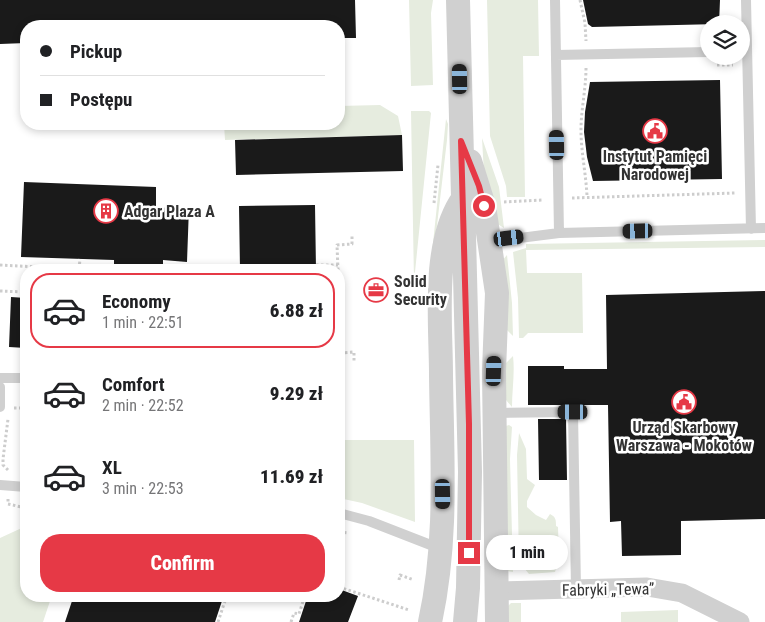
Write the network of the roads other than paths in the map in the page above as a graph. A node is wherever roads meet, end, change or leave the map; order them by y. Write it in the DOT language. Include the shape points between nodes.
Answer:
graph roads {
  1 [pos="458,0"];
  2 [pos="555,0"];
  3 [pos="746,0"];
  4 [pos="745,15"];
  5 [pos="700,52"];
  6 [pos="556,55"];
  7 [pos="745,65"];
  8 [pos="461,141"];
  9 [pos="463,197"];
  10 [pos="765,228"];
  11 [pos="751,229"];
  12 [pos="559,233"];
  13 [pos="489,242"];
  14 [pos="0,378"];
  15 [pos="20,378"];
  16 [pos="0,387"];
  17 [pos="0,407"];
  18 [pos="495,413"];
  19 [pos="0,485"];
  20 [pos="20,487"];
  21 [pos="345,515"];
  22 [pos="442,549"];
  23 [pos="576,589"];
  24 [pos="497,591"];
  25 [pos="430,622"];
  26 [pos="464,622"];
  27 [pos="498,622"];
  28 [pos="740,622"];
  1 -- 8 [label="street"];
  2 -- 6 [label="lane"];
  3 -- 4 [label="lane"];
  5 -- 6 [label="lane"];
  6 -- 12 [label="lane"];
  7 -- 11 [label="lane"];
  8 -- 9 [label="street"];
  8 -- 13 [label="street" via="479,186"];
  9 -- 22 [label="street" via="449,224 440,289"];
  9 -- 26 [label="street" via="470,518"];
  10 -- 11 [label="lane"];
  11 -- 12 [label="lane"];
  12 -- 13 [label="lane"];
  13 -- 18 [label="street" via="497,293"];
  14 -- 15 [label="lane"];
  16 -- 17 [label="lane"];
  18 -- 23 [label="lane" via="573,412"];
  18 -- 24 [label="street"];
  19 -- 20 [label="lane"];
  21 -- 22 [label="lane"];
  22 -- 25 [label="street"];
  23 -- 24 [label="street, Fabryki „Tewa”"];
  23 -- 28 [label="street, Fabryki „Tewa”" via="665,589 682,593"];
  24 -- 27 [label="street"];
}
